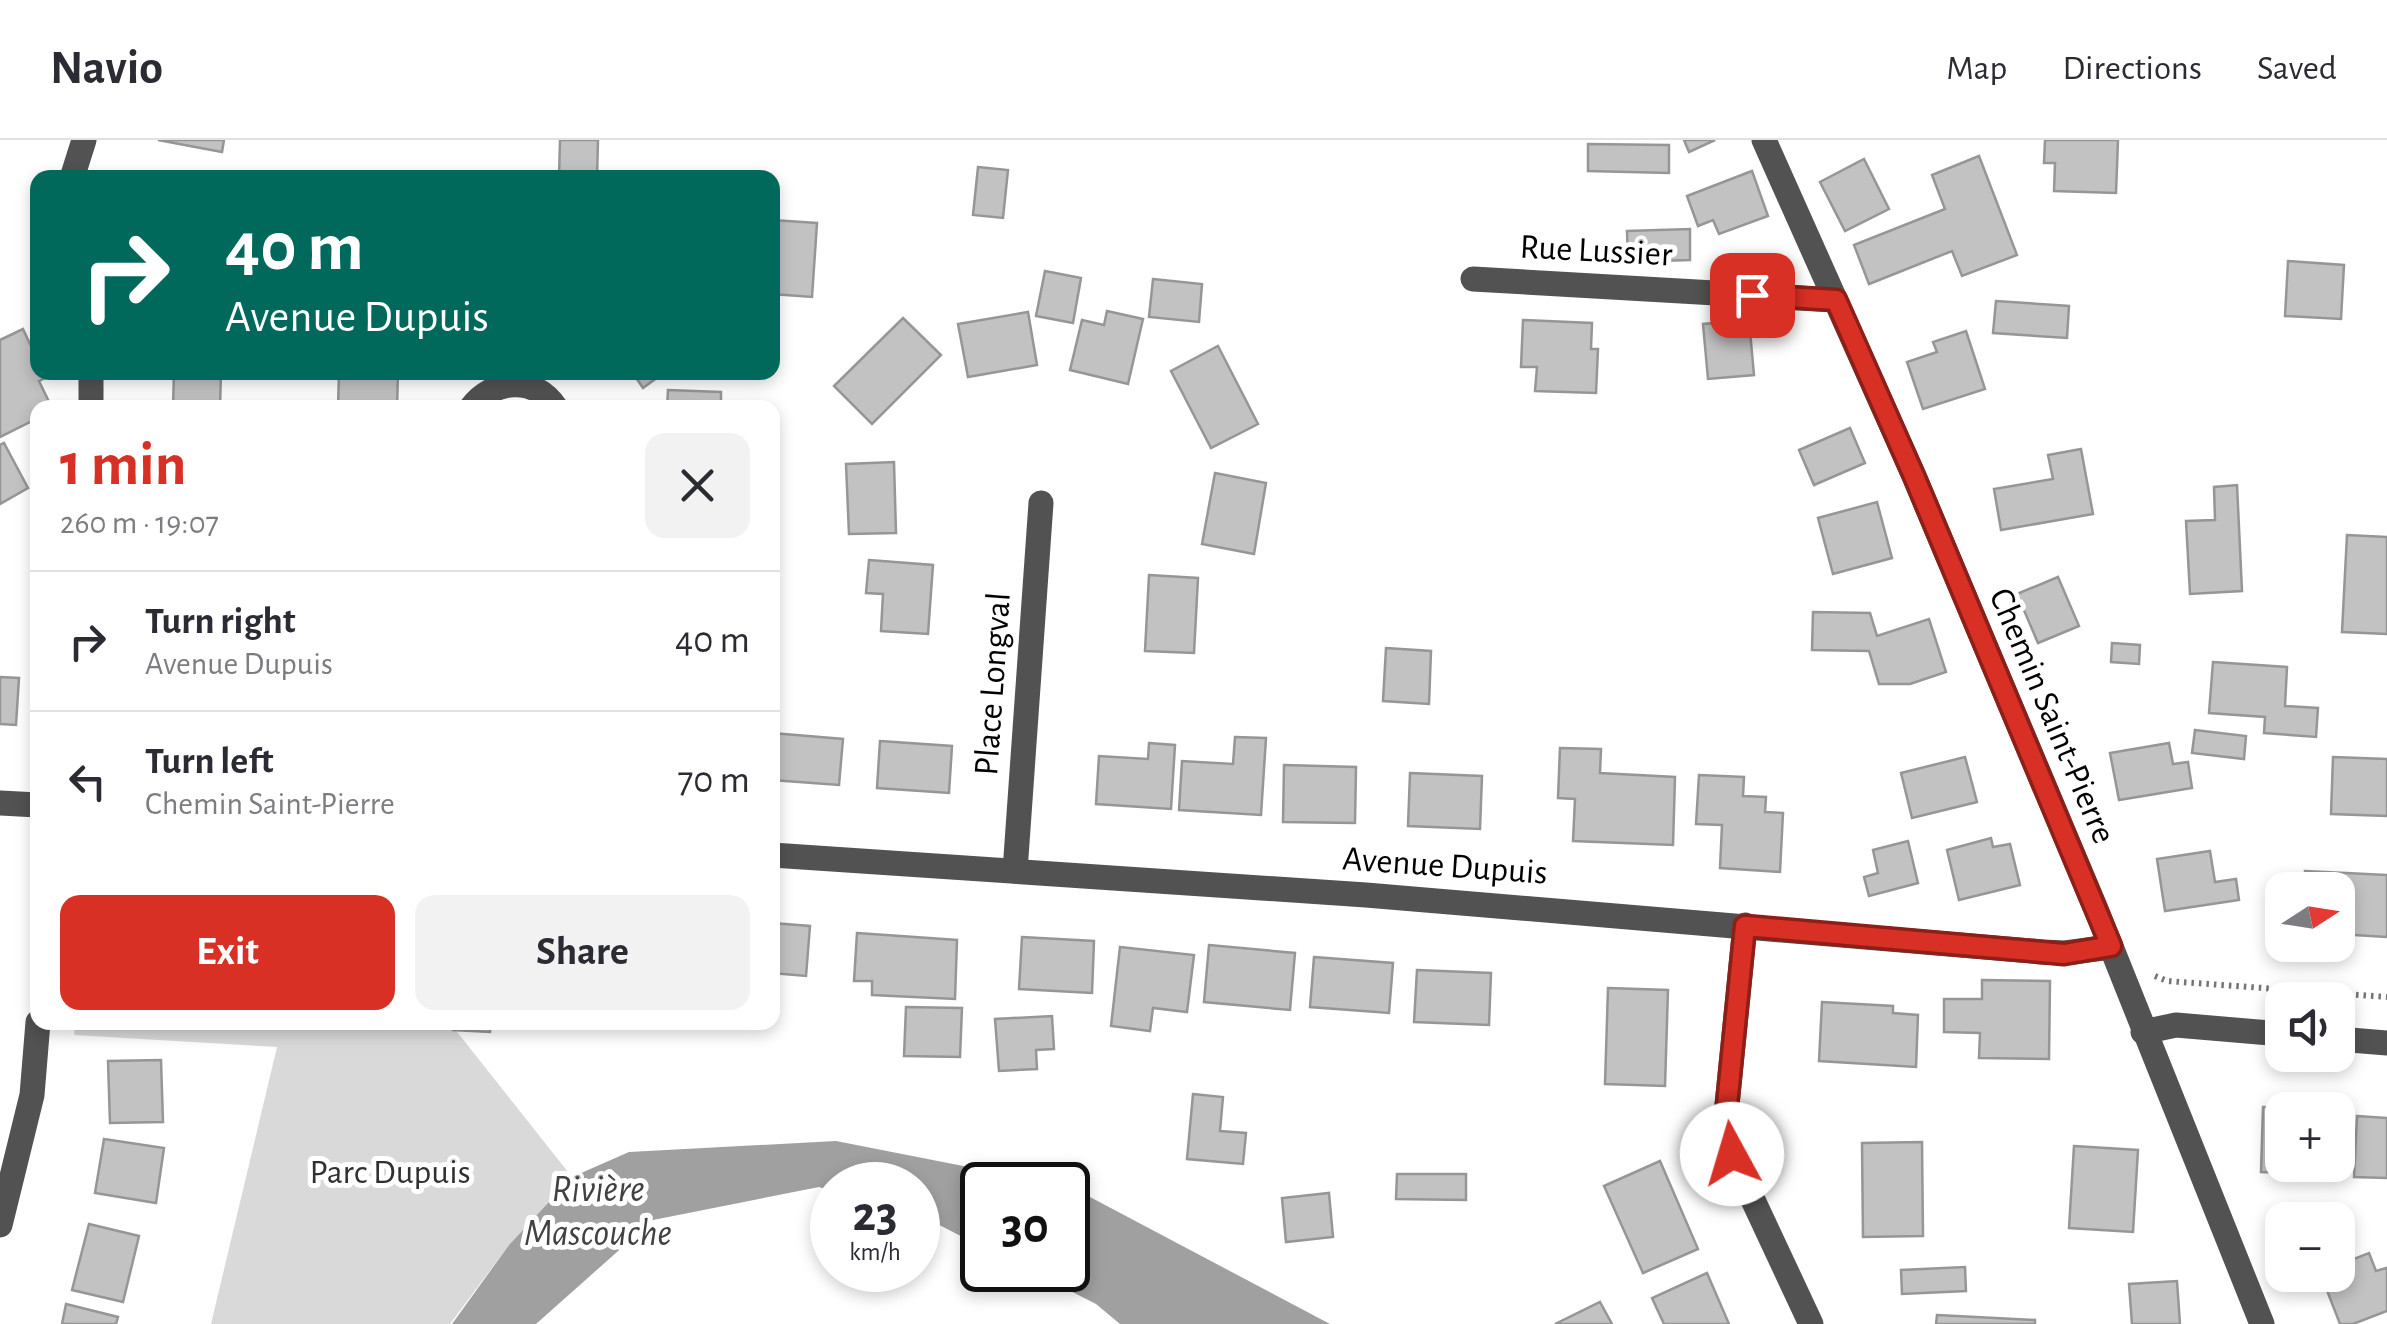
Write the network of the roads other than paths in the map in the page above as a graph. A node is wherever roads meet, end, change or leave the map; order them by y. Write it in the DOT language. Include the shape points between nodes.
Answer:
graph roads {
  1 [pos="84,140"];
  2 [pos="1764,140"];
  3 [pos="75,170"];
  4 [pos="1473,279"];
  5 [pos="1836,300"];
  6 [pos="476,400"];
  7 [pos="551,400"];
  8 [pos="1041,503"];
  9 [pos="0,803"];
  10 [pos="30,805"];
  11 [pos="780,855"];
  12 [pos="1014,871"];
  13 [pos="1745,926"];
  14 [pos="2111,946"];
  15 [pos="37,1030"];
  16 [pos="2143,1032"];
  17 [pos="2265,1032"];
  18 [pos="2355,1040"];
  19 [pos="2387,1043"];
  20 [pos="0,1225"];
  21 [pos="1811,1324"];
  22 [pos="2262,1324"];
  1 -- 3 [label="street"];
  2 -- 5 [label="street, Chemin Saint-Pierre"];
  4 -- 5 [label="street, Rue Lussier"];
  5 -- 14 [label="street, Chemin Saint-Pierre"];
  6 -- 7 [label="street" via="508,382"];
  8 -- 12 [label="street, Place Longval"];
  9 -- 10 [label="street"];
  11 -- 12 [label="street, Avenue Dupuis"];
  12 -- 13 [label="street, Avenue Dupuis"];
  13 -- 14 [label="street, Avenue Dupuis" via="2064,954"];
  13 -- 21 [label="street" via="1729,1138"];
  14 -- 16 [label="street, Chemin Saint-Pierre"];
  15 -- 20 [label="street" via="32,1095"];
  16 -- 17 [label="street" via="2176,1024"];
  16 -- 22 [label="street, Chemin Saint-Pierre"];
  18 -- 19 [label="street"];
}
